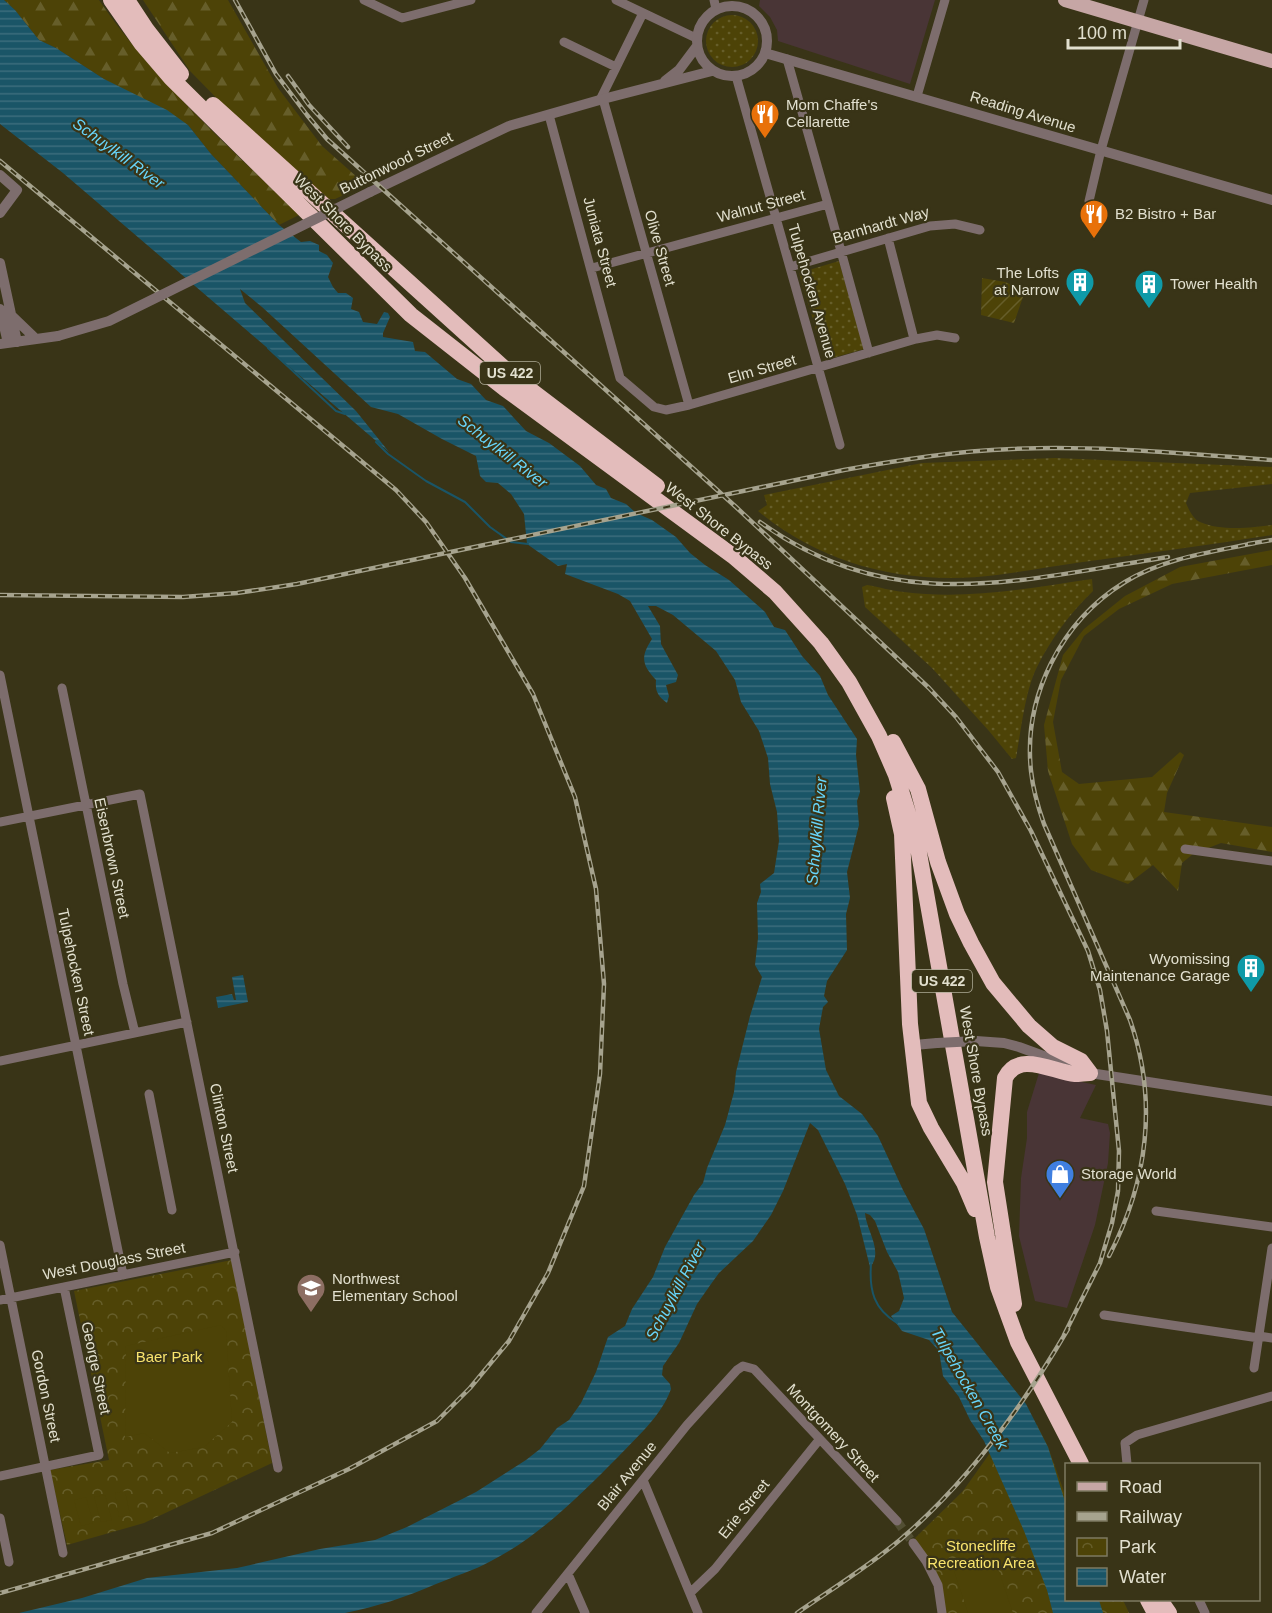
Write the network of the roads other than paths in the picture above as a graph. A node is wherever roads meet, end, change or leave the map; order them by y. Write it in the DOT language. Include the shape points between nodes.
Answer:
graph roads {
  1 [pos="364,0"];
  2 [pos="471,0"];
  3 [pos="616,0"];
  4 [pos="945,0"];
  5 [pos="1065,0"];
  6 [pos="1144,0"];
  7 [pos="116,2"];
  8 [pos="743,3"];
  9 [pos="715,4"];
  10 [pos="643,13"];
  11 [pos="1138,22"];
  12 [pos="564,42"];
  13 [pos="696,42"];
  14 [pos="765,53"];
  15 [pos="787,59"];
  16 [pos="1272,61"];
  17 [pos="616,67"];
  18 [pos="712,71"];
  19 [pos="736,76"];
  20 [pos="659,84"];
  21 [pos="917,96"];
  22 [pos="602,99"];
  23 [pos="549,115"];
  24 [pos="1101,150"];
  25 [pos="0,175"];
  26 [pos="1272,200"];
  27 [pos="1089,201"];
  28 [pos="828,204"];
  29 [pos="0,213"];
  30 [pos="776,217"];
  31 [pos="980,230"];
  32 [pos="888,238"];
  33 [pos="842,251"];
  34 [pos="646,253"];
  35 [pos="0,262"];
  36 [pos="790,267"];
  37 [pos="592,268"];
  38 [pos="0,309"];
  39 [pos="4,322"];
  40 [pos="955,338"];
  41 [pos="36,339"];
  42 [pos="914,339"];
  43 [pos="8,343"];
  44 [pos="869,353"];
  45 [pos="818,368"];
  46 [pos="620,378"];
  47 [pos="689,405"];
  48 [pos="840,445"];
  49 [pos="821,643"];
  50 [pos="0,675"];
  51 [pos="62,688"];
  52 [pos="892,742"];
  53 [pos="86,805"];
  54 [pos="29,817"];
  55 [pos="0,822"];
  56 [pos="1185,849"];
  57 [pos="1272,861"];
  58 [pos="188,1022"];
  59 [pos="135,1033"];
  60 [pos="76,1045"];
  61 [pos="914,1045"];
  62 [pos="0,1061"];
  63 [pos="1090,1073"];
  64 [pos="149,1094"];
  65 [pos="1269,1099"];
  66 [pos="172,1210"];
  67 [pos="1155,1210"];
  68 [pos="1272,1227"];
  69 [pos="0,1245"];
  70 [pos="1272,1248"];
  71 [pos="234,1252"];
  72 [pos="123,1275"];
  73 [pos="64,1287"];
  74 [pos="5,1299"];
  75 [pos="1014,1304"];
  76 [pos="1104,1315"];
  77 [pos="1016,1337"];
  78 [pos="1259,1337"];
  79 [pos="1272,1338"];
  80 [pos="748,1367"];
  81 [pos="1254,1368"];
  82 [pos="1272,1396"];
  83 [pos="819,1440"];
  84 [pos="1079,1463"];
  85 [pos="1091,1463"];
  86 [pos="1127,1463"];
  87 [pos="45,1466"];
  88 [pos="278,1468"];
  89 [pos="0,1476"];
  90 [pos="643,1480"];
  91 [pos="0,1518"];
  92 [pos="897,1521"];
  93 [pos="913,1543"];
  94 [pos="63,1553"];
  95 [pos="9,1563"];
  96 [pos="568,1574"];
  97 [pos="690,1593"];
  98 [pos="536,1613"];
  99 [pos="585,1613"];
  100 [pos="698,1613"];
  101 [pos="942,1613"];
  1 -- 2 [label="street" via="402,18"];
  3 -- 10 [label="street"];
  4 -- 21 [label="street"];
  5 -- 11 [label="main road"];
  6 -- 11 [label="street"];
  7 -- 49 [label="highway, West Shore Bypass / US 422" via="141,43 171,78 411,315 734,556 775,592"];
  7 -- 52 [label="highway, West Shore Bypass / US 422" via="146,29 212,104 515,378 781,585 828,638 868,696"];
  8 -- 9 [label="street"];
  8 -- 14 [label="street" via="762,22 767,37"];
  9 -- 13 [label="street" via="701,22"];
  10 -- 13 [label="street"];
  10 -- 17 [label="street"];
  11 -- 16 [label="main road"];
  11 -- 24 [label="street"];
  12 -- 17 [label="street"];
  13 -- 18 [label="street"];
  13 -- 20 [label="street, Buttonwood Street" via="679,70"];
  14 -- 15 [label="street, Reading Avenue"];
  14 -- 19 [label="street" via="757,66"];
  15 -- 21 [label="street, Reading Avenue"];
  15 -- 28 [label="street, Walnut Street"];
  17 -- 22 [label="street"];
  18 -- 19 [label="street"];
  18 -- 20 [label="street, Buttonwood Street"];
  19 -- 30 [label="street, Tulpehocken Avenue"];
  20 -- 22 [label="street, Buttonwood Street"];
  21 -- 24 [label="street, Reading Avenue"];
  22 -- 23 [label="street, Buttonwood Street"];
  22 -- 34 [label="street, Olive Street"];
  23 -- 37 [label="street, Juniata Street"];
  23 -- 41 [label="street, Buttonwood Street, bridge" via="498,130 109,321"];
  24 -- 26 [label="street, Reading Avenue"];
  24 -- 27 [label="street"];
  25 -- 29 [label="street" via="17,190"];
  28 -- 30 [label="street, Walnut Street"];
  28 -- 33 [label="street"];
  30 -- 34 [label="street, Walnut Street"];
  30 -- 36 [label="street, Tulpehocken Avenue"];
  31 -- 32 [label="street, Barnhardt Way" via="947,224"];
  32 -- 33 [label="street, Barnhardt Way"];
  32 -- 42 [label="street"];
  33 -- 36 [label="street, Barnhardt Way"];
  33 -- 44 [label="street"];
  34 -- 37 [label="street, Walnut Street"];
  34 -- 47 [label="street, Olive Street"];
  35 -- 39 [label="street"];
  36 -- 45 [label="street, Tulpehocken Avenue"];
  37 -- 46 [label="street, Juniata Street"];
  38 -- 39 [label="street"];
  39 -- 41 [label="street"];
  39 -- 43 [label="street"];
  40 -- 42 [label="street, Elm Street" via="937,335"];
  41 -- 43 [label="street, Buttonwood Street"];
  42 -- 44 [label="street, Elm Street"];
  44 -- 45 [label="street, Elm Street"];
  45 -- 47 [label="street, Elm Street"];
  45 -- 48 [label="street, Tulpehocken Avenue"];
  46 -- 47 [label="street, Elm Street" via="654,407 666,410"];
  49 -- 61 [label="highway" via="876,748 899,817"];
  49 -- 77 [label="highway, West Shore Bypass / US 422" via="849,682 879,736 910,813 926,882 987,1237 998,1287"];
  50 -- 54 [label="street, Tulpehocken Street"];
  51 -- 53 [label="street, Eisenbrown Street"];
  52 -- 63 [label="highway" via="918,789 957,914 993,983 1029,1026 1053,1047 1081,1061"];
  52 -- 75 [label="highway, West Shore Bypass / US 422" via="922,821 986,1175"];
  53 -- 54 [label="street"];
  53 -- 58 [label="street, Clinton Street" via="140,795"];
  53 -- 59 [label="street, Eisenbrown Street"];
  54 -- 55 [label="street"];
  54 -- 60 [label="street, Tulpehocken Street"];
  56 -- 57 [label="street"];
  58 -- 59 [label="street"];
  58 -- 71 [label="street, Clinton Street"];
  59 -- 60 [label="street"];
  60 -- 62 [label="street"];
  60 -- 72 [label="street, Tulpehocken Street"];
  61 -- 63 [label="street, bridge" via="1004,1043"];
  61 -- 77 [label="highway" via="922,1111 972,1200 991,1287"];
  63 -- 65 [label="street"];
  63 -- 75 [label="highway" via="1075,1074 1027,1064 1014,1068 1005,1078 995,1182"];
  64 -- 66 [label="street"];
  67 -- 68 [label="street"];
  69 -- 74 [label="street, Gordon Street"];
  70 -- 78 [label="street"];
  71 -- 72 [label="street, West Douglass Street"];
  71 -- 88 [label="street, Clinton Street"];
  72 -- 73 [label="street, West Douglass Street"];
  73 -- 74 [label="street, West Douglass Street"];
  73 -- 87 [label="street, George Street" via="99,1455"];
  74 -- 87 [label="street, Gordon Street"];
  75 -- 85 [label="highway, West Shore Bypass / US 422" via="1049,1386"];
  76 -- 78 [label="street"];
  77 -- 84 [label="highway, West Shore Bypass / US 422"];
  78 -- 79 [label="street"];
  78 -- 81 [label="street"];
  80 -- 83 [label="street, Montgomery Street"];
  80 -- 90 [label="street, Blair Avenue" via="737,1370"];
  82 -- 86 [label="street" via="1137,1435 1125,1443"];
  83 -- 92 [label="street, Montgomery Street"];
  83 -- 97 [label="street, Erie Street" via="715,1569"];
  87 -- 89 [label="street"];
  87 -- 94 [label="street, Gordon Street"];
  90 -- 96 [label="street, Blair Avenue"];
  90 -- 97 [label="street"];
  91 -- 95 [label="street"];
  93 -- 101 [label="street" via="938,1585"];
  96 -- 98 [label="street, Blair Avenue"];
  96 -- 99 [label="street"];
  97 -- 100 [label="street"];
}
